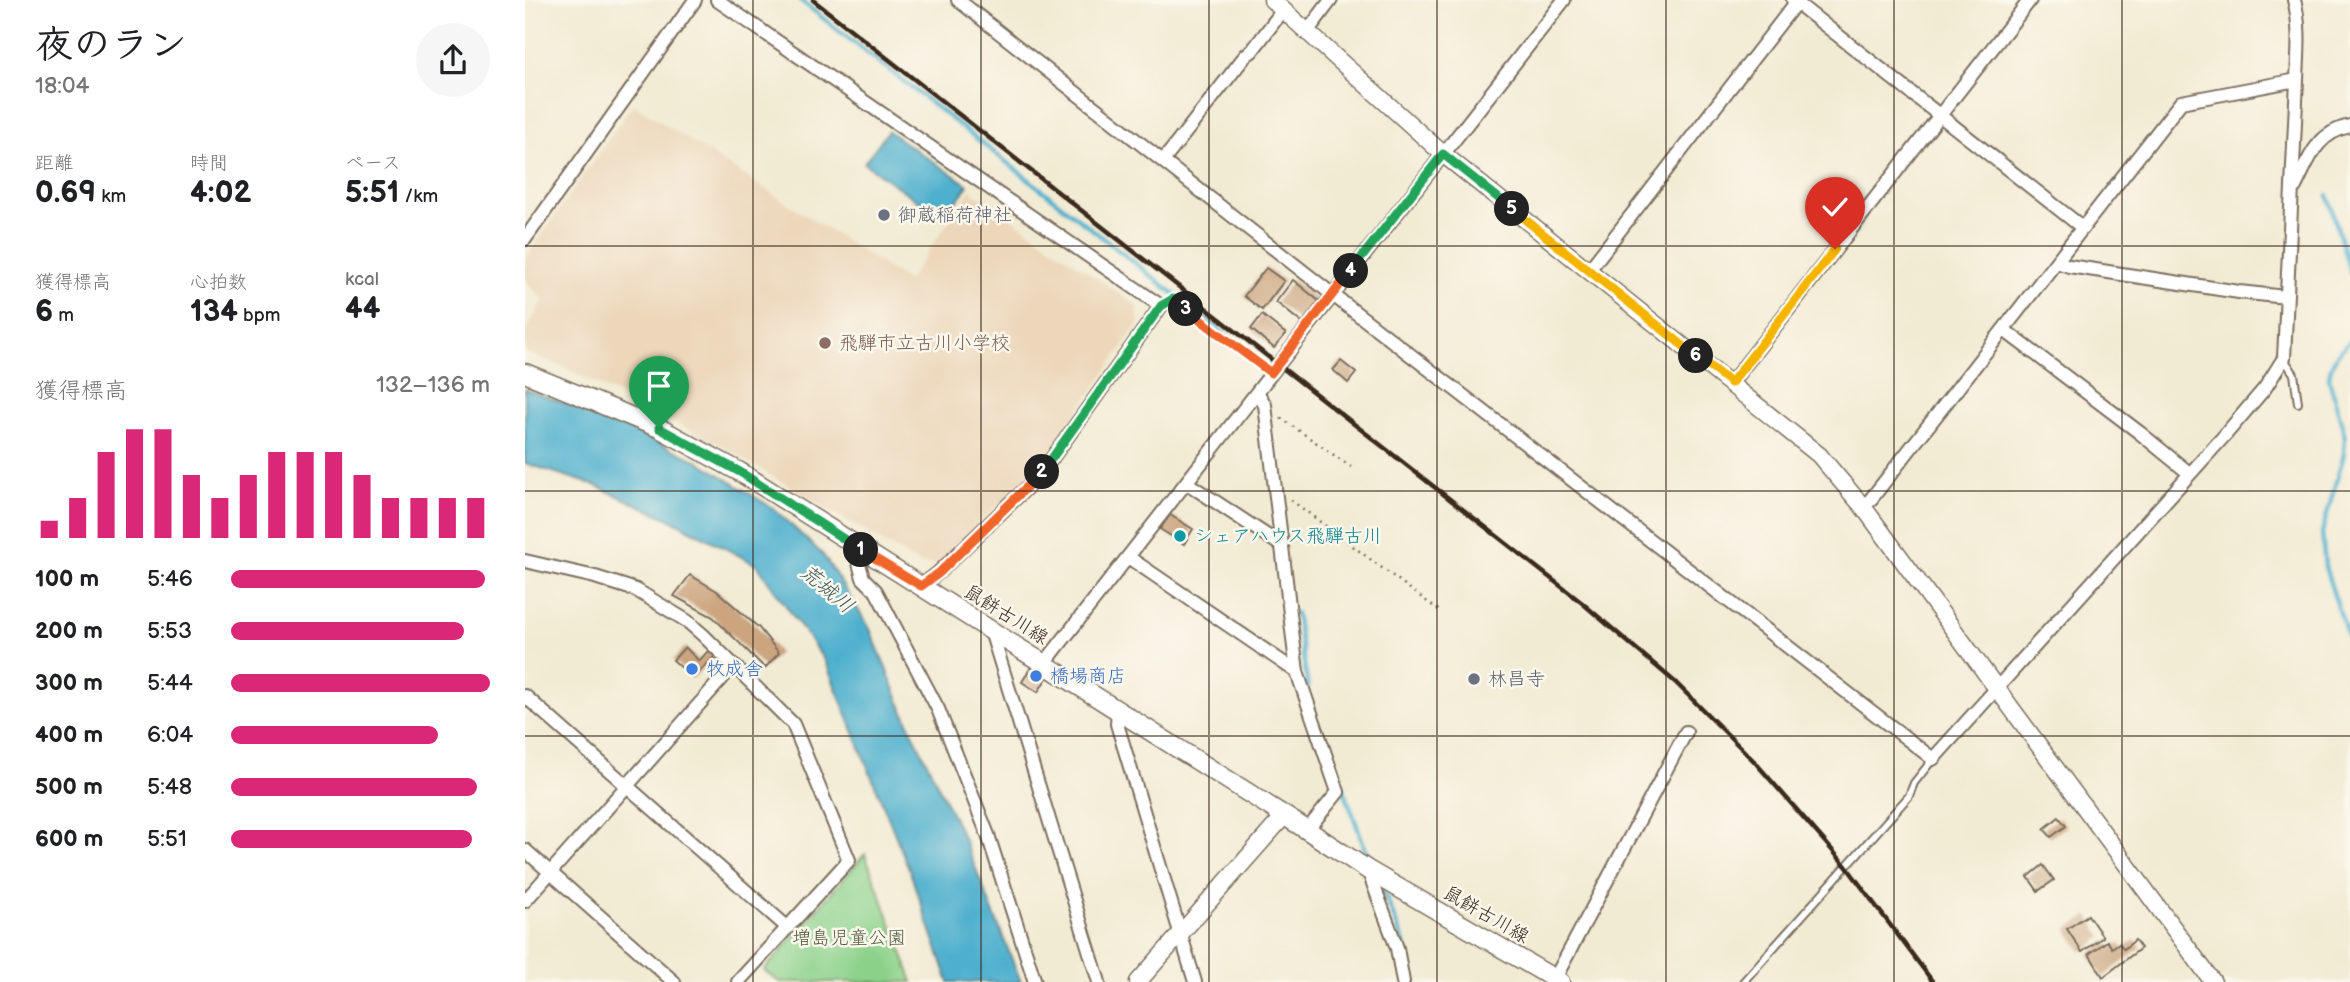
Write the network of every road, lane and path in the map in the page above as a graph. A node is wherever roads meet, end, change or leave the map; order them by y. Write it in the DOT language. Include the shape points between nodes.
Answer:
graph roads {
  1 [pos="695,0"];
  2 [pos="717,0"];
  3 [pos="958,0"];
  4 [pos="1331,0"];
  5 [pos="1564,0"];
  6 [pos="2030,0"];
  7 [pos="2294,0"];
  8 [pos="1796,1"];
  9 [pos="1278,5"];
  10 [pos="1307,32"];
  11 [pos="2297,80"];
  12 [pos="1940,115"];
  13 [pos="2350,126"];
  14 [pos="1443,154"];
  15 [pos="1163,161"];
  16 [pos="2293,191"];
  17 [pos="2083,228"];
  18 [pos="525,239"];
  19 [pos="2057,262"];
  20 [pos="1589,270"];
  21 [pos="1333,295"];
  22 [pos="2286,297"];
  23 [pos="1161,306"];
  24 [pos="2004,330"];
  25 [pos="2284,358"];
  26 [pos="525,373"];
  27 [pos="1271,373"];
  28 [pos="1731,383"];
  29 [pos="1257,391"];
  30 [pos="2298,402"];
  31 [pos="1265,405"];
  32 [pos="1351,467"];
  33 [pos="2189,473"];
  34 [pos="1187,483"];
  35 [pos="1274,487"];
  36 [pos="1864,509"];
  37 [pos="854,545"];
  38 [pos="1281,545"];
  39 [pos="1128,557"];
  40 [pos="525,561"];
  41 [pos="921,586"];
  42 [pos="1441,612"];
  43 [pos="991,631"];
  44 [pos="1044,664"];
  45 [pos="733,666"];
  46 [pos="1297,671"];
  47 [pos="1996,688"];
  48 [pos="525,696"];
  49 [pos="1118,711"];
  50 [pos="1686,732"];
  51 [pos="1933,760"];
  52 [pos="626,786"];
  53 [pos="1285,816"];
  54 [pos="1307,830"];
  55 [pos="525,850"];
  56 [pos="1368,870"];
  57 [pos="551,873"];
  58 [pos="525,901"];
  59 [pos="788,928"];
  60 [pos="1181,935"];
  61 [pos="1556,981"];
  62 [pos="674,982"];
  63 [pos="738,982"];
  64 [pos="1035,982"];
  65 [pos="1099,982"];
  66 [pos="1138,982"];
  67 [pos="1195,982"];
  68 [pos="1403,982"];
  69 [pos="1743,982"];
  70 [pos="2213,982"];
  1 -- 18 [label="street"];
  2 -- 23 [label="street"];
  3 -- 15 [label="street"];
  4 -- 10 [label="street"];
  5 -- 14 [label="street"];
  6 -- 12 [label="street"];
  7 -- 11 [label="street"];
  8 -- 12 [label="street"];
  8 -- 20 [label="street"];
  9 -- 10 [label="street"];
  9 -- 15 [label="street" via="1252,51"];
  10 -- 14 [label="street"];
  11 -- 16 [label="street"];
  11 -- 17 [label="street" via="2181,102"];
  12 -- 17 [label="street"];
  12 -- 28 [label="street"];
  13 -- 16 [label="street" via="2329,132 2317,144"];
  14 -- 20 [label="street"];
  14 -- 21 [label="street"];
  15 -- 21 [label="street"];
  16 -- 22 [label="street"];
  17 -- 19 [label="street"];
  19 -- 22 [label="street"];
  19 -- 24 [label="street"];
  20 -- 28 [label="street"];
  21 -- 27 [label="street"];
  21 -- 51 [label="street"];
  22 -- 25 [label="street"];
  23 -- 27 [label="path" via="1173,299"];
  23 -- 41 [label="street" via="1040,475"];
  24 -- 33 [label="street"];
  24 -- 36 [label="street"];
  25 -- 30 [label="lane" via="2294,374"];
  25 -- 33 [label="street" via="2265,388"];
  26 -- 37 [label="main road, 鼠餅古川線" via="659,428 740,472"];
  27 -- 29 [label="street"];
  28 -- 36 [label="street" via="1819,455"];
  29 -- 31 [label="street"];
  29 -- 34 [label="street"];
  31 -- 32 [label="path"];
  31 -- 35 [label="street"];
  33 -- 47 [label="street"];
  34 -- 38 [label="street"];
  34 -- 39 [label="street"];
  35 -- 38 [label="street"];
  35 -- 42 [label="path"];
  36 -- 47 [label="street"];
  37 -- 41 [label="main road, 鼠餅古川線"];
  37 -- 64 [label="street" via="863,578 876,591 938,709 988,835"];
  38 -- 46 [label="street"];
  39 -- 44 [label="street"];
  39 -- 46 [label="street"];
  40 -- 45 [label="street" via="636,590 687,621"];
  41 -- 43 [label="main road, 鼠餅古川線"];
  43 -- 44 [label="main road, 鼠餅古川線"];
  43 -- 65 [label="street"];
  44 -- 49 [label="main road, 鼠餅古川線"];
  45 -- 52 [label="street"];
  45 -- 59 [label="street" via="793,724 849,860"];
  46 -- 54 [label="street" via="1338,792"];
  47 -- 51 [label="street"];
  47 -- 70 [label="street"];
  48 -- 52 [label="street"];
  49 -- 53 [label="main road, 鼠餅古川線"];
  49 -- 60 [label="street" via="1117,724"];
  50 -- 61 [label="street"];
  51 -- 69 [label="lane" via="1909,796"];
  52 -- 57 [label="street"];
  52 -- 59 [label="street"];
  53 -- 54 [label="main road, 鼠餅古川線"];
  53 -- 60 [label="street"];
  54 -- 56 [label="main road, 鼠餅古川線"];
  55 -- 57 [label="street"];
  56 -- 61 [label="main road, 鼠餅古川線"];
  56 -- 68 [label="street" via="1397,948"];
  57 -- 58 [label="street"];
  57 -- 62 [label="street"];
  59 -- 63 [label="street"];
  60 -- 66 [label="street"];
  60 -- 67 [label="street"];
}
